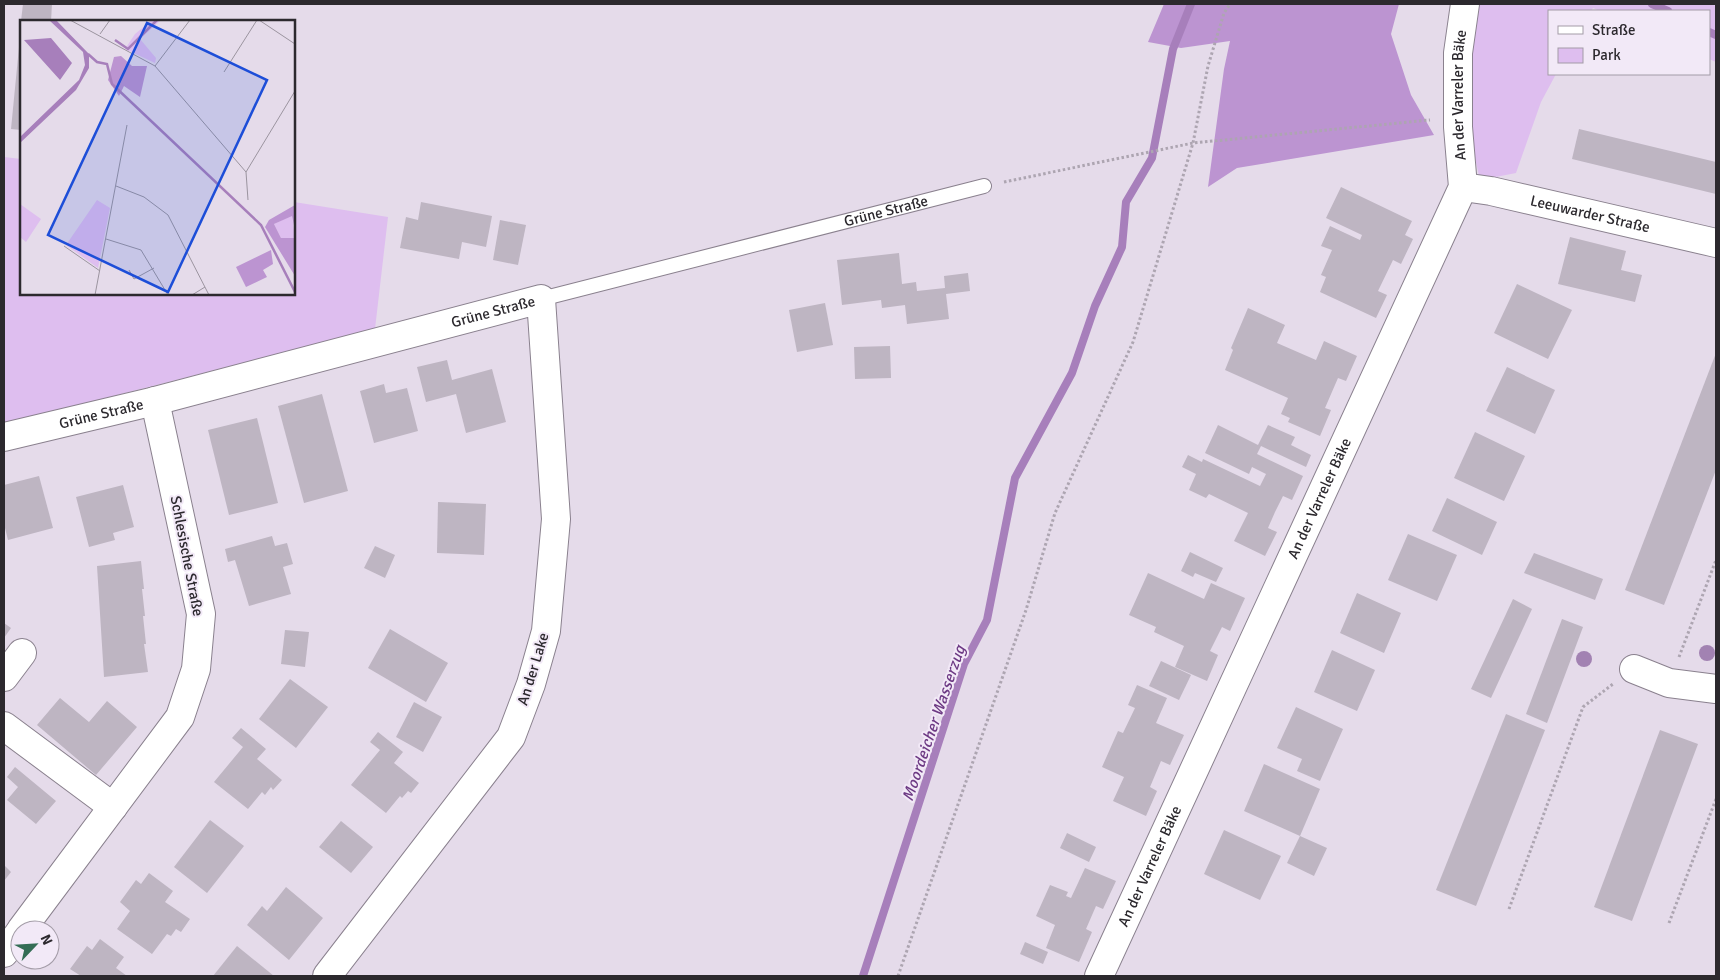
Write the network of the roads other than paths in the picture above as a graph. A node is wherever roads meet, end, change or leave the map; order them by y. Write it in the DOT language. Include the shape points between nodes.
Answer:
graph roads {
  1 [pos="1465,4"];
  2 [pos="984,186"];
  3 [pos="1463,187"];
  4 [pos="1716,243"];
  5 [pos="541,299"];
  6 [pos="156,400"];
  7 [pos="4,437"];
  8 [pos="22,653"];
  9 [pos="1634,668"];
  10 [pos="4,677"];
  11 [pos="1716,689"];
  12 [pos="4,726"];
  13 [pos="112,807"];
  14 [pos="29,920"];
  15 [pos="327,976"];
  16 [pos="1099,976"];
  1 -- 3 [label="street, An der Varreler Bäke" via="1458,53"];
  2 -- 5 [label="lane, Grüne Straße"];
  3 -- 4 [label="street, Leeuwarder Straße"];
  3 -- 16 [label="street, An der Varreler Bäke"];
  5 -- 6 [label="street, Grüne Straße"];
  5 -- 15 [label="street, An der Lake" via="556,519 546,631 531,684 511,737"];
  6 -- 7 [label="street, Grüne Straße"];
  6 -- 13 [label="street, Schlesische Straße" via="201,614 196,660 180,718"];
  8 -- 10 [label="street"];
  9 -- 11 [label="street" via="1669,683"];
  12 -- 13 [label="street"];
  13 -- 14 [label="street, Schlesische Straße"];
}
